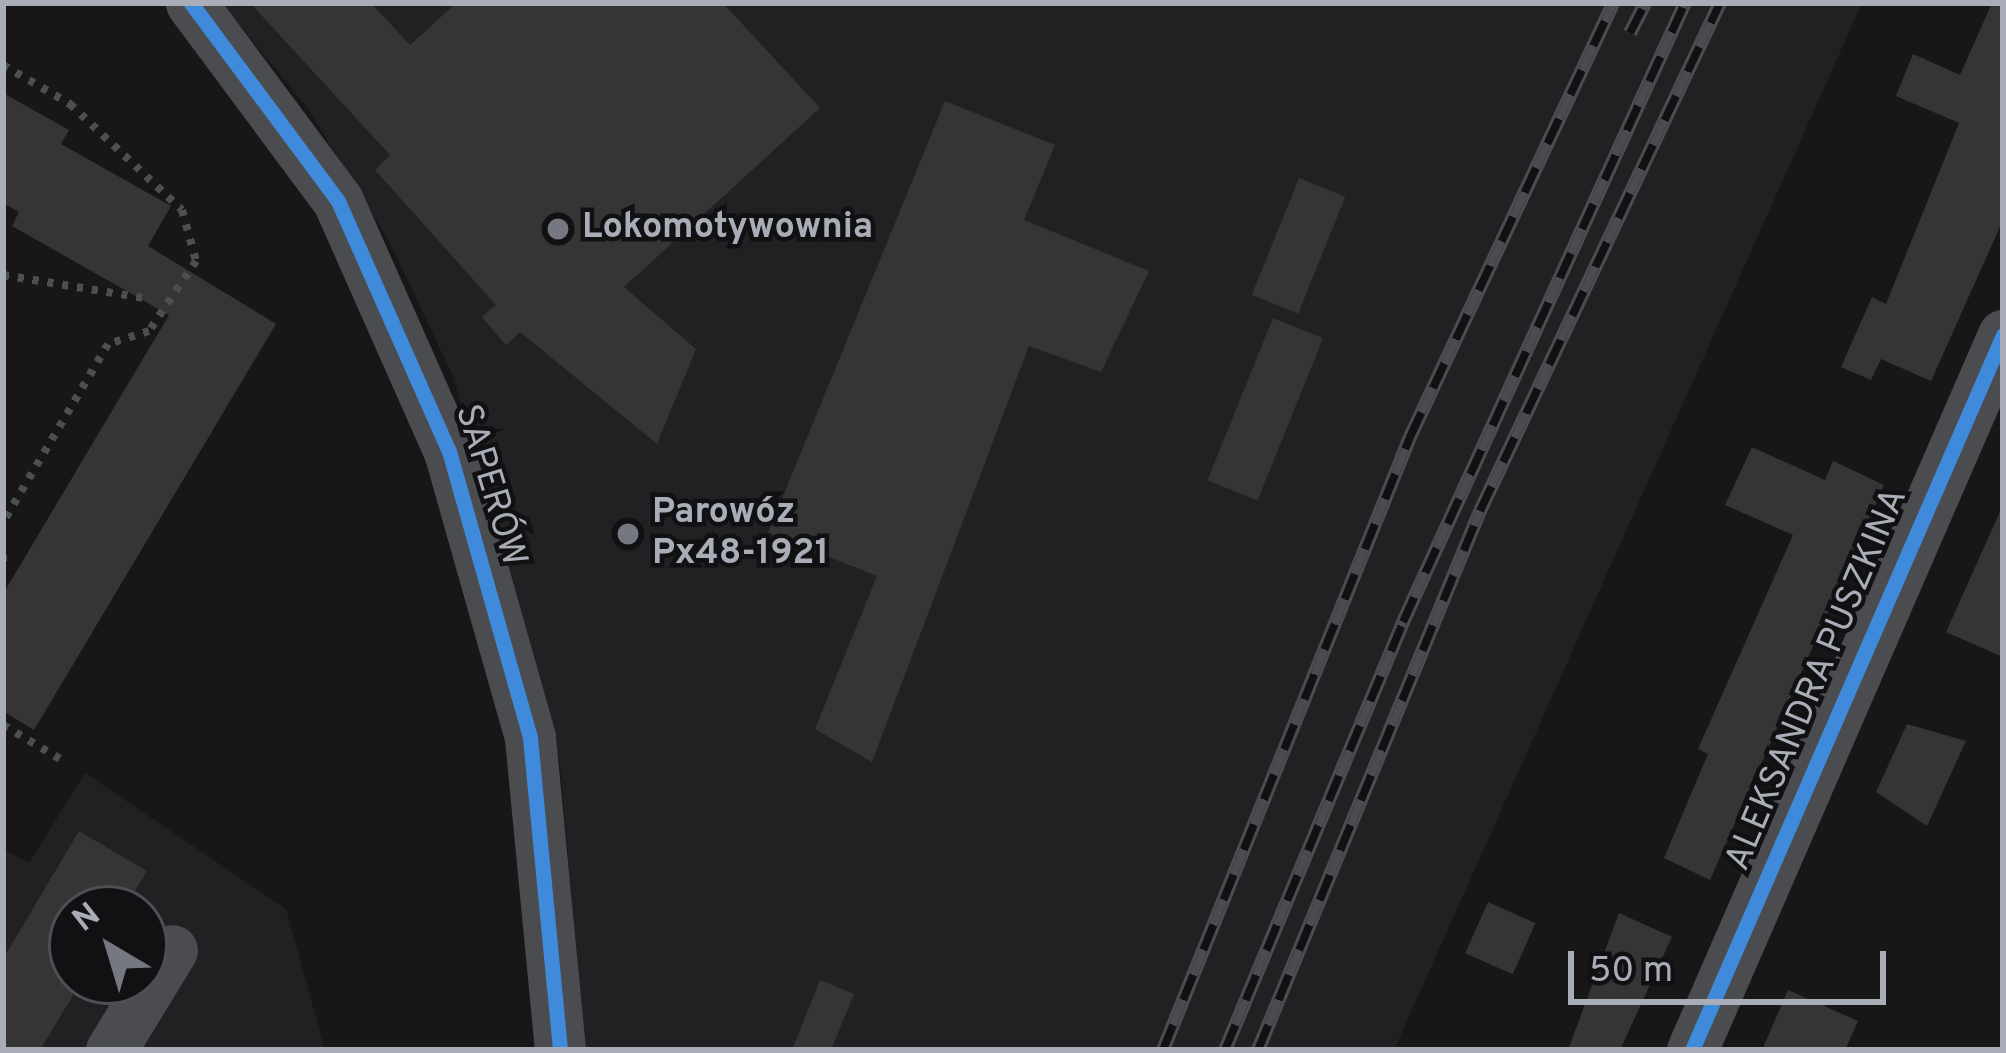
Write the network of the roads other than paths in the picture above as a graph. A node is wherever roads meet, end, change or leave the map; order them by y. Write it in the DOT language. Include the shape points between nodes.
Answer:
graph roads {
  1 [pos="190,3"];
  2 [pos="2003,335"];
  3 [pos="172,950"];
  4 [pos="111,1050"];
  5 [pos="560,1050"];
  6 [pos="1692,1050"];
  1 -- 5 [label="street, SAPERÓW" via="338,201 449,451 530,738"];
  2 -- 6 [label="street, ALEKSANDRA PUSZKINA"];
  3 -- 4 [label="street"];
}
